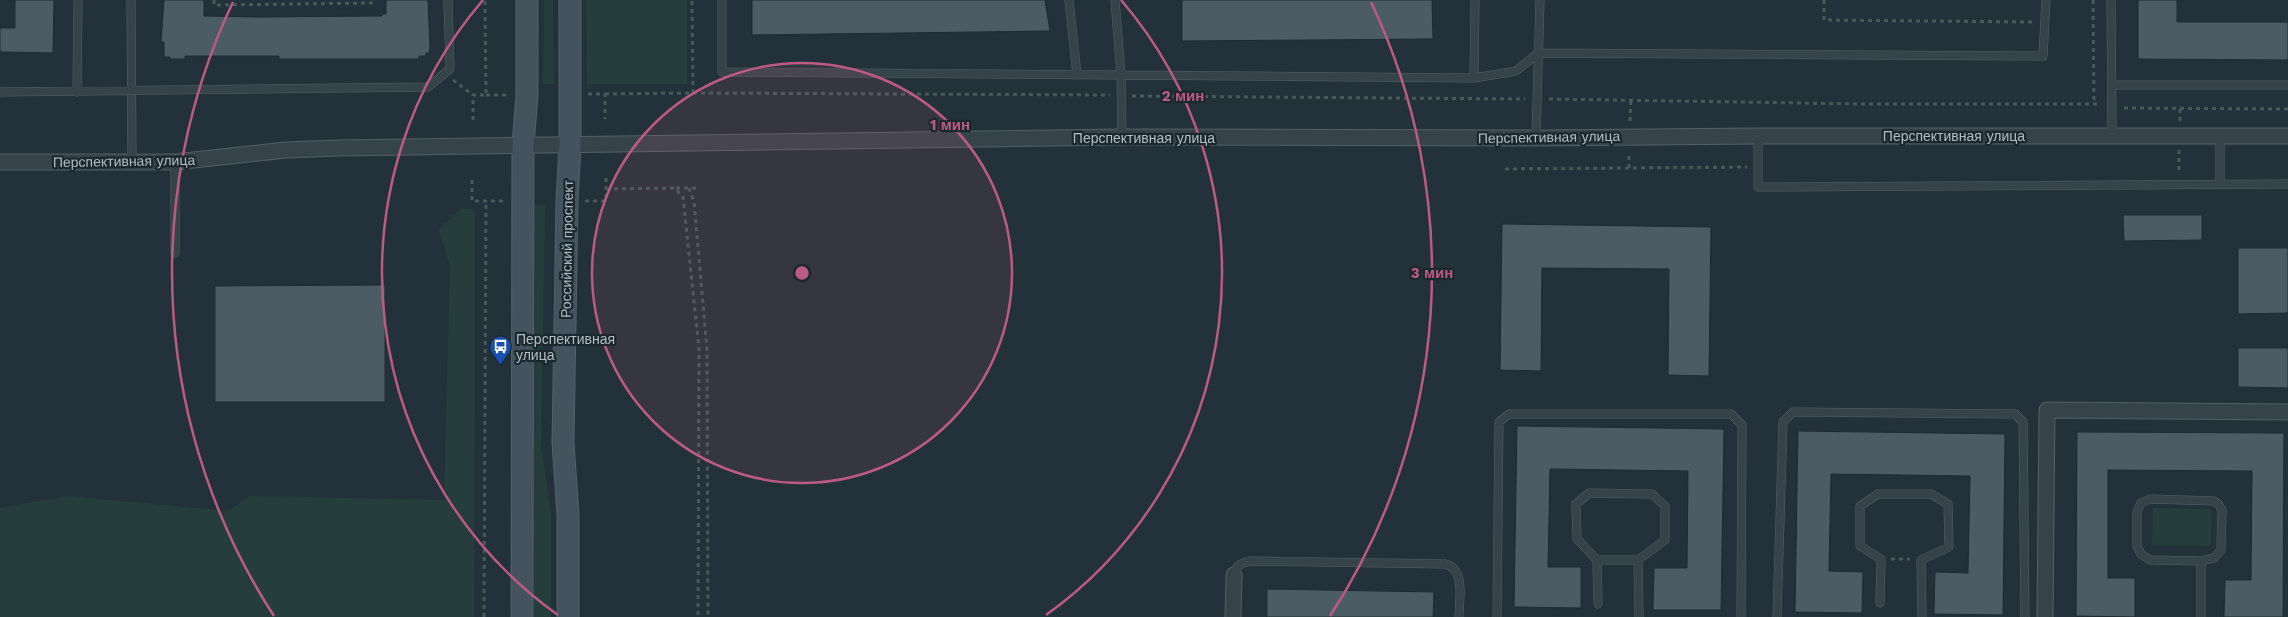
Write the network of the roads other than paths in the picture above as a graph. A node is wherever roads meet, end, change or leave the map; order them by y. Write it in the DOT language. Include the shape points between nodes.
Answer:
graph roads {
  1 [pos="78,0"];
  2 [pos="131,0"];
  3 [pos="448,0"];
  4 [pos="527,0"];
  5 [pos="570,0"];
  6 [pos="722,0"];
  7 [pos="1070,0"];
  8 [pos="1115,0"];
  9 [pos="1475,0"];
  10 [pos="1540,0"];
  11 [pos="2046,0"];
  12 [pos="2111,0"];
  13 [pos="1538,53"];
  14 [pos="1076,75"];
  15 [pos="1122,75"];
  16 [pos="1474,78"];
  17 [pos="2113,85"];
  18 [pos="2288,85"];
  19 [pos="132,90"];
  20 [pos="0,92"];
  21 [pos="77,92"];
  22 [pos="2220,135"];
  23 [pos="1758,136"];
  24 [pos="2112,136"];
  25 [pos="2288,136"];
  26 [pos="1122,137"];
  27 [pos="1536,138"];
  28 [pos="523,145"];
  29 [pos="570,145"];
  30 [pos="0,162"];
  31 [pos="175,162"];
  32 [pos="132,163"];
  33 [pos="2220,184"];
  34 [pos="2288,184"];
  35 [pos="175,253"];
  36 [pos="2288,412"];
  37 [pos="1597,560"];
  38 [pos="1638,560"];
  39 [pos="2201,561"];
  40 [pos="1234,576"];
  41 [pos="1880,603"];
  42 [pos="1598,604"];
  43 [pos="522,617"];
  44 [pos="568,617"];
  45 [pos="1233,617"];
  46 [pos="1459,617"];
  47 [pos="1498,617"];
  48 [pos="1639,617"];
  49 [pos="1741,617"];
  50 [pos="1777,617"];
  51 [pos="1922,617"];
  52 [pos="2025,617"];
  53 [pos="2044,617"];
  54 [pos="2201,617"];
  1 -- 21 [label="lane"];
  2 -- 19 [label="lane"];
  3 -- 19 [label="lane" via="450,69 428,86"];
  4 -- 28 [label="main road" via="527,95"];
  5 -- 29 [label="main road, Российский проспект"];
  6 -- 14 [label="lane" via="722,72"];
  7 -- 14 [label="lane"];
  8 -- 15 [label="lane"];
  9 -- 16 [label="lane"];
  10 -- 13 [label="lane"];
  11 -- 13 [label="lane" via="2043,56"];
  12 -- 17 [label="lane"];
  13 -- 16 [label="lane" via="1516,71"];
  13 -- 27 [label="lane"];
  14 -- 15 [label="lane"];
  15 -- 16 [label="lane"];
  15 -- 26 [label="lane"];
  17 -- 18 [label="lane"];
  17 -- 24 [label="lane"];
  19 -- 21 [label="lane"];
  19 -- 32 [label="lane"];
  20 -- 21 [label="lane"];
  22 -- 24 [label="street, Перспективная улица"];
  22 -- 25 [label="street, Перспективная улица"];
  22 -- 33 [label="lane"];
  23 -- 24 [label="street, Перспективная улица"];
  23 -- 27 [label="street, Перспективная улица"];
  23 -- 33 [label="lane" via="1758,187"];
  26 -- 27 [label="street, Перспективная улица"];
  26 -- 29 [label="street, Перспективная улица"];
  28 -- 29 [label="street, Перспективная улица"];
  28 -- 31 [label="street, Перспективная улица" via="286,150"];
  28 -- 43 [label="main road"];
  29 -- 44 [label="main road, Российский проспект" via="566,201 563,443 568,514"];
  30 -- 32 [label="street, Перспективная улица"];
  31 -- 32 [label="street, Перспективная улица"];
  31 -- 35 [label="lane"];
  33 -- 34 [label="lane"];
  36 -- 53 [label="street" via="2047,410"];
  37 -- 38 [label="lane"];
  37 -- 38 [label="lane" via="1577,539 1576,504 1589,493 1652,494 1665,506 1665,540"];
  37 -- 42 [label="lane"];
  38 -- 48 [label="lane"];
  39 -- 39 [label="lane" via="2214,558 2221,550 2222,510 2219,505 2214,501 2150,499 2141,503 2137,512 2137,546 2141,554 2150,560"];
  39 -- 54 [label="lane"];
  40 -- 45 [label="street"];
  40 -- 46 [label="lane" via="1240,564 1251,561 1452,565 1459,579"];
  41 -- 51 [label="lane" via="1880,558 1860,546 1860,506 1878,494 1931,494 1948,504 1948,547 1921,560"];
  47 -- 49 [label="lane" via="1499,422 1508,414 1732,414 1742,425"];
  50 -- 52 [label="lane" via="1783,422 1793,412 1802,412 2015,414 2023,422"];
}
